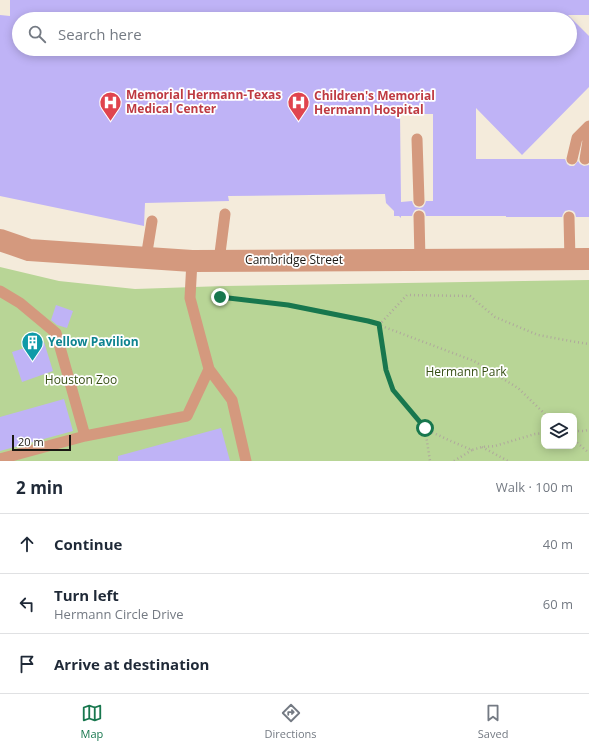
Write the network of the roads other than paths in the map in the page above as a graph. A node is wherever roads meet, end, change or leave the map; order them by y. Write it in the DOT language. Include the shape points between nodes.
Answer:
graph roads {
  1 [pos="589,126"];
  2 [pos="589,134"];
  3 [pos="417,139"];
  4 [pos="572,159"];
  5 [pos="585,159"];
  6 [pos="419,201"];
  7 [pos="226,214"];
  8 [pos="419,216"];
  9 [pos="569,217"];
  10 [pos="152,221"];
  11 [pos="0,240"];
  12 [pos="146,258"];
  13 [pos="580,259"];
  14 [pos="420,260"];
  15 [pos="192,261"];
  16 [pos="219,261"];
  17 [pos="0,291"];
  18 [pos="209,369"];
  19 [pos="85,436"];
  20 [pos="0,459"];
  21 [pos="246,461"];
  1 -- 4 [label="lane" via="577,138"];
  2 -- 5 [label="lane"];
  3 -- 6 [label="lane"];
  7 -- 16 [label="lane"];
  8 -- 14 [label="lane"];
  9 -- 13 [label="lane"];
  10 -- 12 [label="lane"];
  11 -- 12 [label="street, Cambridge Street" via="29,250"];
  12 -- 15 [label="street, Cambridge Street"];
  13 -- 14 [label="street, Cambridge Street"];
  14 -- 16 [label="street, Cambridge Street"];
  15 -- 16 [label="street, Cambridge Street"];
  15 -- 18 [label="lane" via="190,298"];
  17 -- 19 [label="lane" via="20,303 56,333"];
  18 -- 19 [label="lane" via="187,416"];
  18 -- 21 [label="lane" via="232,400"];
  19 -- 20 [label="lane"];
}
